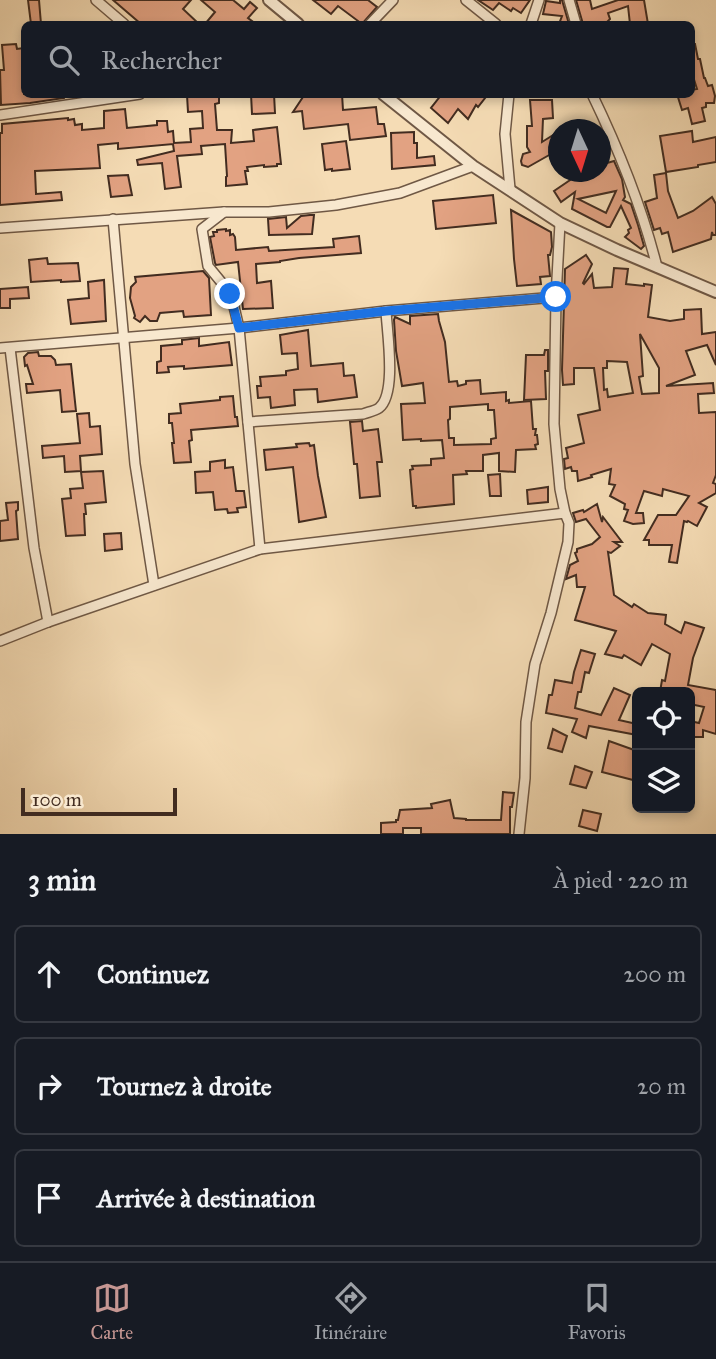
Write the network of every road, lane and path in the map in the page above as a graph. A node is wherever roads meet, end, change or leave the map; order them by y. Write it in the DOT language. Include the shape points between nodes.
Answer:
graph roads {
  1 [pos="95,0"];
  2 [pos="269,0"];
  3 [pos="393,0"];
  4 [pos="466,0"];
  5 [pos="539,0"];
  6 [pos="569,0"];
  7 [pos="120,21"];
  8 [pos="294,21"];
  9 [pos="373,21"];
  10 [pos="491,21"];
  11 [pos="532,21"];
  12 [pos="575,21"];
  13 [pos="113,98"];
  14 [pos="388,98"];
  15 [pos="509,98"];
  16 [pos="594,98"];
  17 [pos="0,115"];
  18 [pos="473,166"];
  19 [pos="510,190"];
  20 [pos="224,212"];
  21 [pos="113,219"];
  22 [pos="560,223"];
  23 [pos="0,228"];
  24 [pos="657,267"];
  25 [pos="716,292"];
  26 [pos="556,297"];
  27 [pos="386,311"];
  28 [pos="239,328"];
  29 [pos="123,338"];
  30 [pos="5,348"];
  31 [pos="248,422"];
  32 [pos="565,513"];
  33 [pos="260,549"];
  34 [pos="154,585"];
  35 [pos="48,622"];
  36 [pos="0,641"];
  37 [pos="519,834"];
  1 -- 7 [label="street"];
  2 -- 8 [label="street"];
  3 -- 9 [label="street"];
  4 -- 10 [label="street"];
  5 -- 11 [label="street"];
  6 -- 12 [label="street"];
  13 -- 17 [label="street"];
  14 -- 18 [label="street"];
  15 -- 19 [label="street" via="505,134"];
  16 -- 24 [label="street" via="615,141"];
  18 -- 19 [label="street"];
  18 -- 20 [label="street" via="400,193 362,201 270,212"];
  19 -- 22 [label="street"];
  20 -- 21 [label="street"];
  20 -- 28 [label="street" via="202,229 208,266 230,294"];
  21 -- 23 [label="street"];
  21 -- 29 [label="street"];
  22 -- 24 [label="street"];
  22 -- 26 [label="street"];
  24 -- 25 [label="street"];
  26 -- 27 [label="street"];
  26 -- 32 [label="street" via="554,424"];
  27 -- 28 [label="street"];
  27 -- 31 [label="street" via="390,383 379,408 363,414"];
  28 -- 29 [label="street"];
  28 -- 31 [label="street"];
  29 -- 30 [label="street"];
  29 -- 34 [label="street" via="135,464"];
  30 -- 35 [label="street"];
  31 -- 33 [label="street"];
  32 -- 33 [label="street"];
  32 -- 37 [label="street" via="568,542 535,664 526,722"];
  33 -- 34 [label="street"];
  34 -- 35 [label="street"];
  35 -- 36 [label="street"];
}
